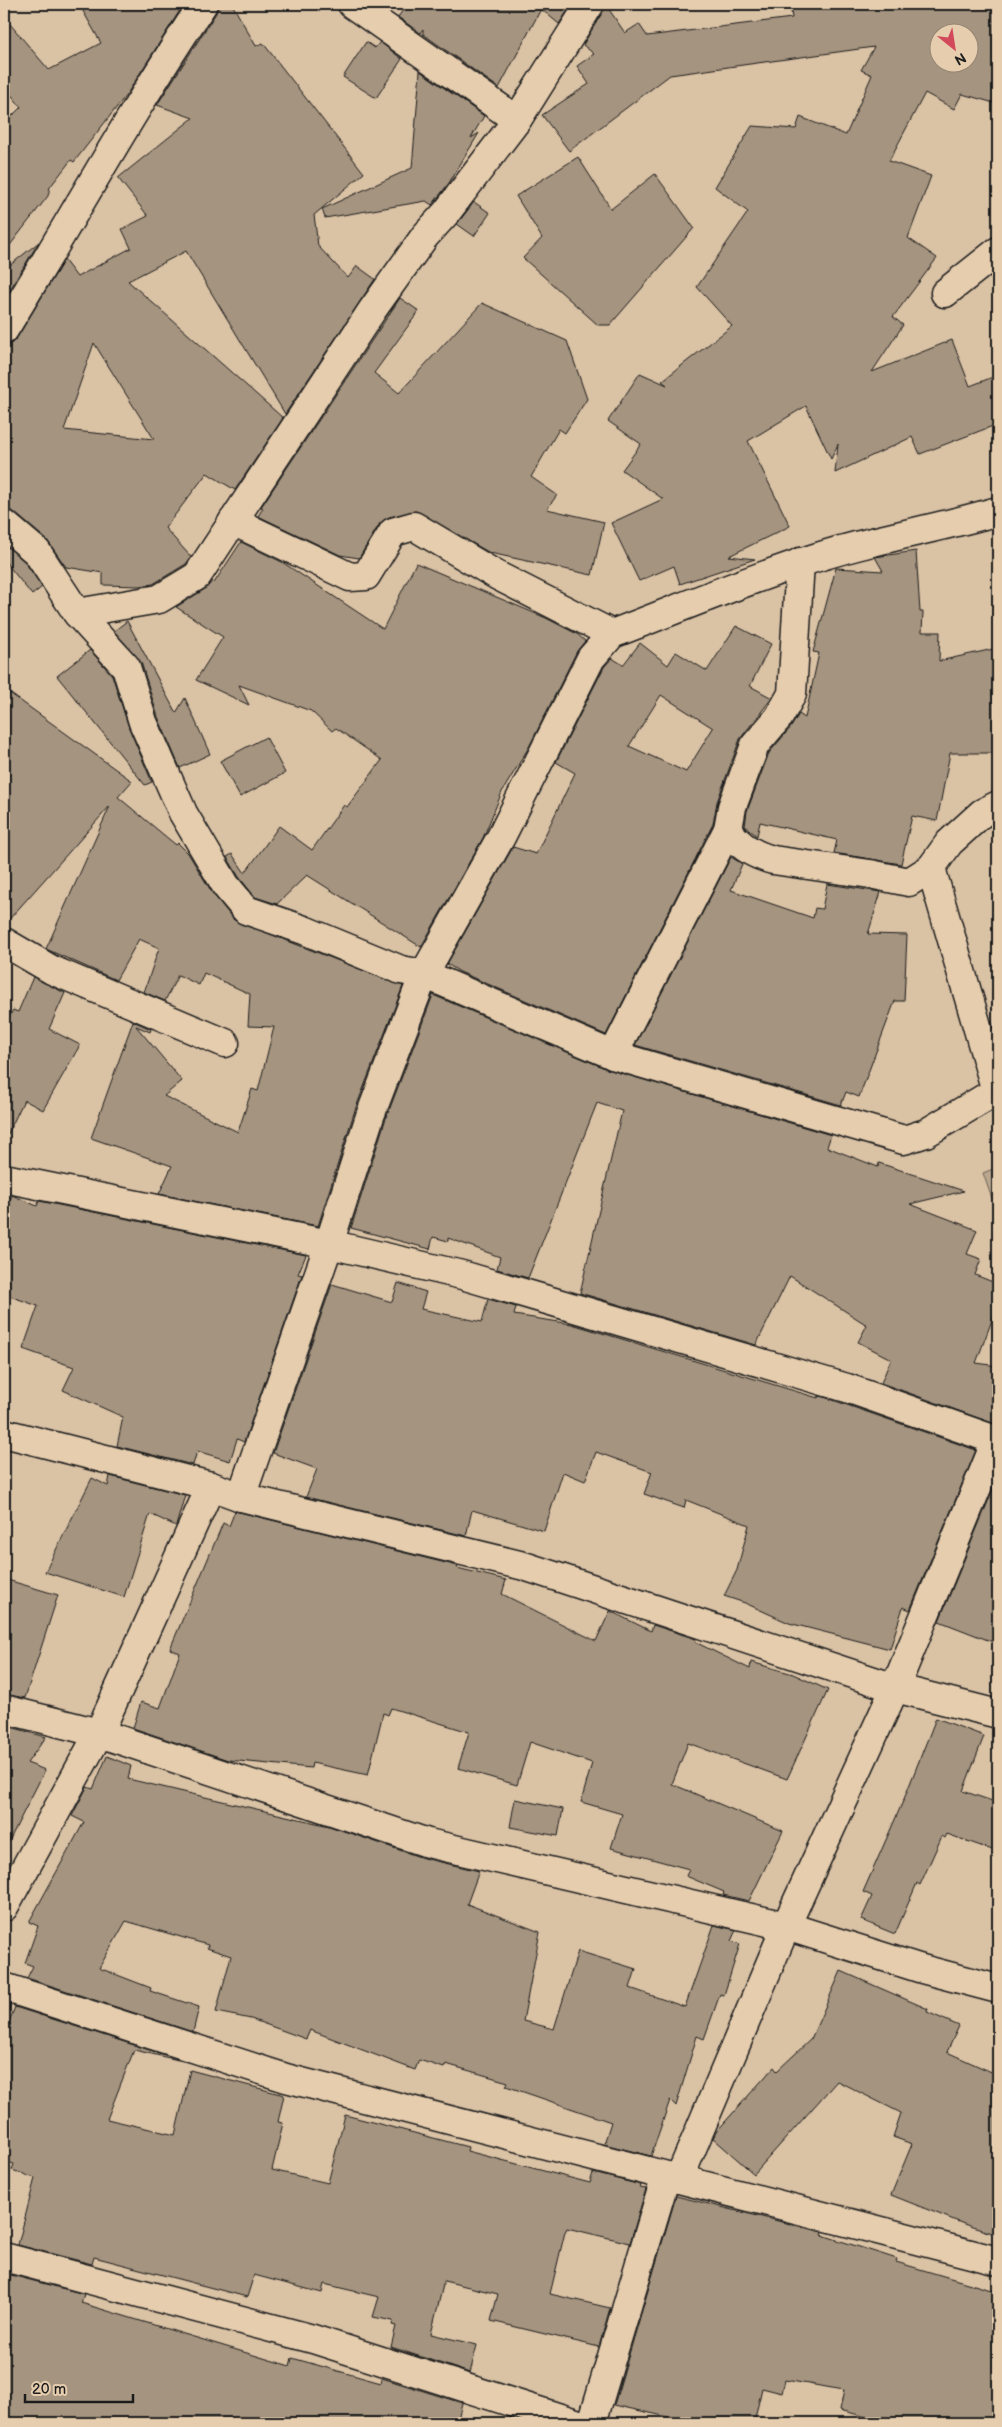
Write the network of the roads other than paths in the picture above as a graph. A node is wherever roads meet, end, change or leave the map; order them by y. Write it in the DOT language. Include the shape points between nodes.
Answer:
graph roads {
  1 [pos="203,4"];
  2 [pos="352,4"];
  3 [pos="590,4"];
  4 [pos="517,120"];
  5 [pos="998,251"];
  6 [pos="945,293"];
  7 [pos="4,330"];
  8 [pos="998,511"];
  9 [pos="233,521"];
  10 [pos="4,524"];
  11 [pos="800,562"];
  12 [pos="77,613"];
  13 [pos="612,634"];
  14 [pos="998,805"];
  15 [pos="728,829"];
  16 [pos="931,868"];
  17 [pos="4,942"];
  18 [pos="424,974"];
  19 [pos="224,1043"];
  20 [pos="613,1055"];
  21 [pos="997,1090"];
  22 [pos="4,1178"];
  23 [pos="329,1244"];
  24 [pos="4,1432"];
  25 [pos="997,1441"];
  26 [pos="211,1486"];
  27 [pos="241,1497"];
  28 [pos="895,1688"];
  29 [pos="4,1709"];
  30 [pos="998,1714"];
  31 [pos="99,1733"];
  32 [pos="4,1907"];
  33 [pos="786,1926"];
  34 [pos="4,1987"];
  35 [pos="998,1988"];
  36 [pos="672,2177"];
  37 [pos="4,2257"];
  38 [pos="998,2261"];
  39 [pos="576,2423"];
  40 [pos="592,2423"];
  1 -- 7 [label="street" via="104,160"];
  2 -- 4 [label="street"];
  3 -- 4 [label="street"];
  4 -- 9 [label="street" via="379,301"];
  5 -- 6 [label="street"];
  8 -- 11 [label="street"];
  9 -- 12 [label="street" via="197,576 159,598"];
  9 -- 13 [label="street" via="350,577 366,576 393,532 414,526 498,576"];
  10 -- 12 [label="street" via="38,552"];
  11 -- 13 [label="street"];
  11 -- 15 [label="street" via="792,694 779,717 755,745 732,807"];
  12 -- 18 [label="street" via="126,667 143,722 183,813 226,886 246,910 400,970"];
  13 -- 18 [label="street" via="590,658 502,837"];
  14 -- 16 [label="street" via="982,813 949,843"];
  15 -- 16 [label="street" via="735,841 758,856 773,860 909,882"];
  15 -- 20 [label="street"];
  16 -- 21 [label="street"];
  17 -- 19 [label="street" via="52,970"];
  18 -- 20 [label="street"];
  18 -- 23 [label="street" via="370,1116"];
  20 -- 21 [label="street" via="904,1140 926,1133"];
  22 -- 23 [label="street"];
  23 -- 25 [label="street" via="472,1277 847,1388"];
  23 -- 27 [label="street"];
  24 -- 26 [label="street"];
  25 -- 28 [label="street"];
  26 -- 27 [label="street"];
  26 -- 31 [label="street"];
  27 -- 28 [label="street" via="524,1566"];
  28 -- 30 [label="street"];
  28 -- 33 [label="street"];
  29 -- 31 [label="street"];
  31 -- 32 [label="street"];
  31 -- 33 [label="street" via="428,1843"];
  33 -- 35 [label="street" via="922,1969"];
  33 -- 36 [label="street"];
  34 -- 36 [label="street" via="286,2078"];
  36 -- 38 [label="street"];
  36 -- 40 [label="street"];
  37 -- 39 [label="street" via="313,2339"];
}
